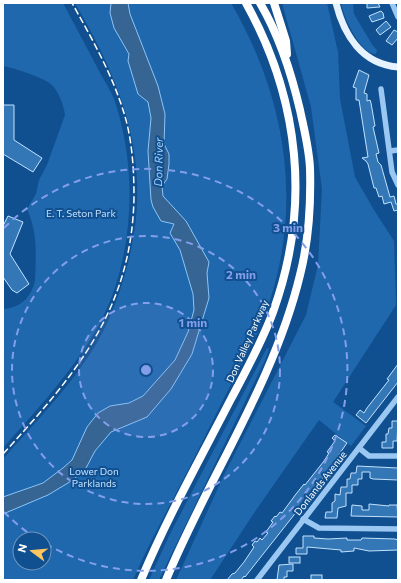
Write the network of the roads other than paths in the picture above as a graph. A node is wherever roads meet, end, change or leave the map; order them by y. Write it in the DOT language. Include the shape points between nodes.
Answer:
graph roads {
  1 [pos="241,3"];
  2 [pos="246,3"];
  3 [pos="260,3"];
  4 [pos="274,3"];
  5 [pos="336,3"];
  6 [pos="392,3"];
  7 [pos="251,11"];
  8 [pos="398,16"];
  9 [pos="287,63"];
  10 [pos="398,67"];
  11 [pos="381,89"];
  12 [pos="398,150"];
  13 [pos="390,151"];
  14 [pos="398,185"];
  15 [pos="398,397"];
  16 [pos="359,448"];
  17 [pos="398,456"];
  18 [pos="303,519"];
  19 [pos="398,529"];
  20 [pos="140,580"];
  21 [pos="166,580"];
  22 [pos="257,580"];
  1 -- 7 [label="highway"];
  2 -- 7 [label="highway, Don Valley Parkway"];
  3 -- 9 [label="highway" via="278,37"];
  4 -- 9 [label="highway" via="286,41"];
  5 -- 10 [label="main road" via="347,34 357,48 380,64"];
  6 -- 8 [label="street"];
  7 -- 20 [label="highway, Don Valley Parkway" via="276,67 292,131 296,162 296,199 287,266 272,314 249,365"];
  9 -- 21 [label="highway" via="307,141 310,167 308,225 301,274 276,349"];
  11 -- 13 [label="street"];
  12 -- 13 [label="street"];
  13 -- 14 [label="street" via="392,172"];
  15 -- 16 [label="street, Donlands Avenue"];
  16 -- 17 [label="street" via="369,456"];
  16 -- 18 [label="street, Donlands Avenue"];
  18 -- 19 [label="street" via="319,528"];
  18 -- 22 [label="street, Donlands Avenue"];
}
